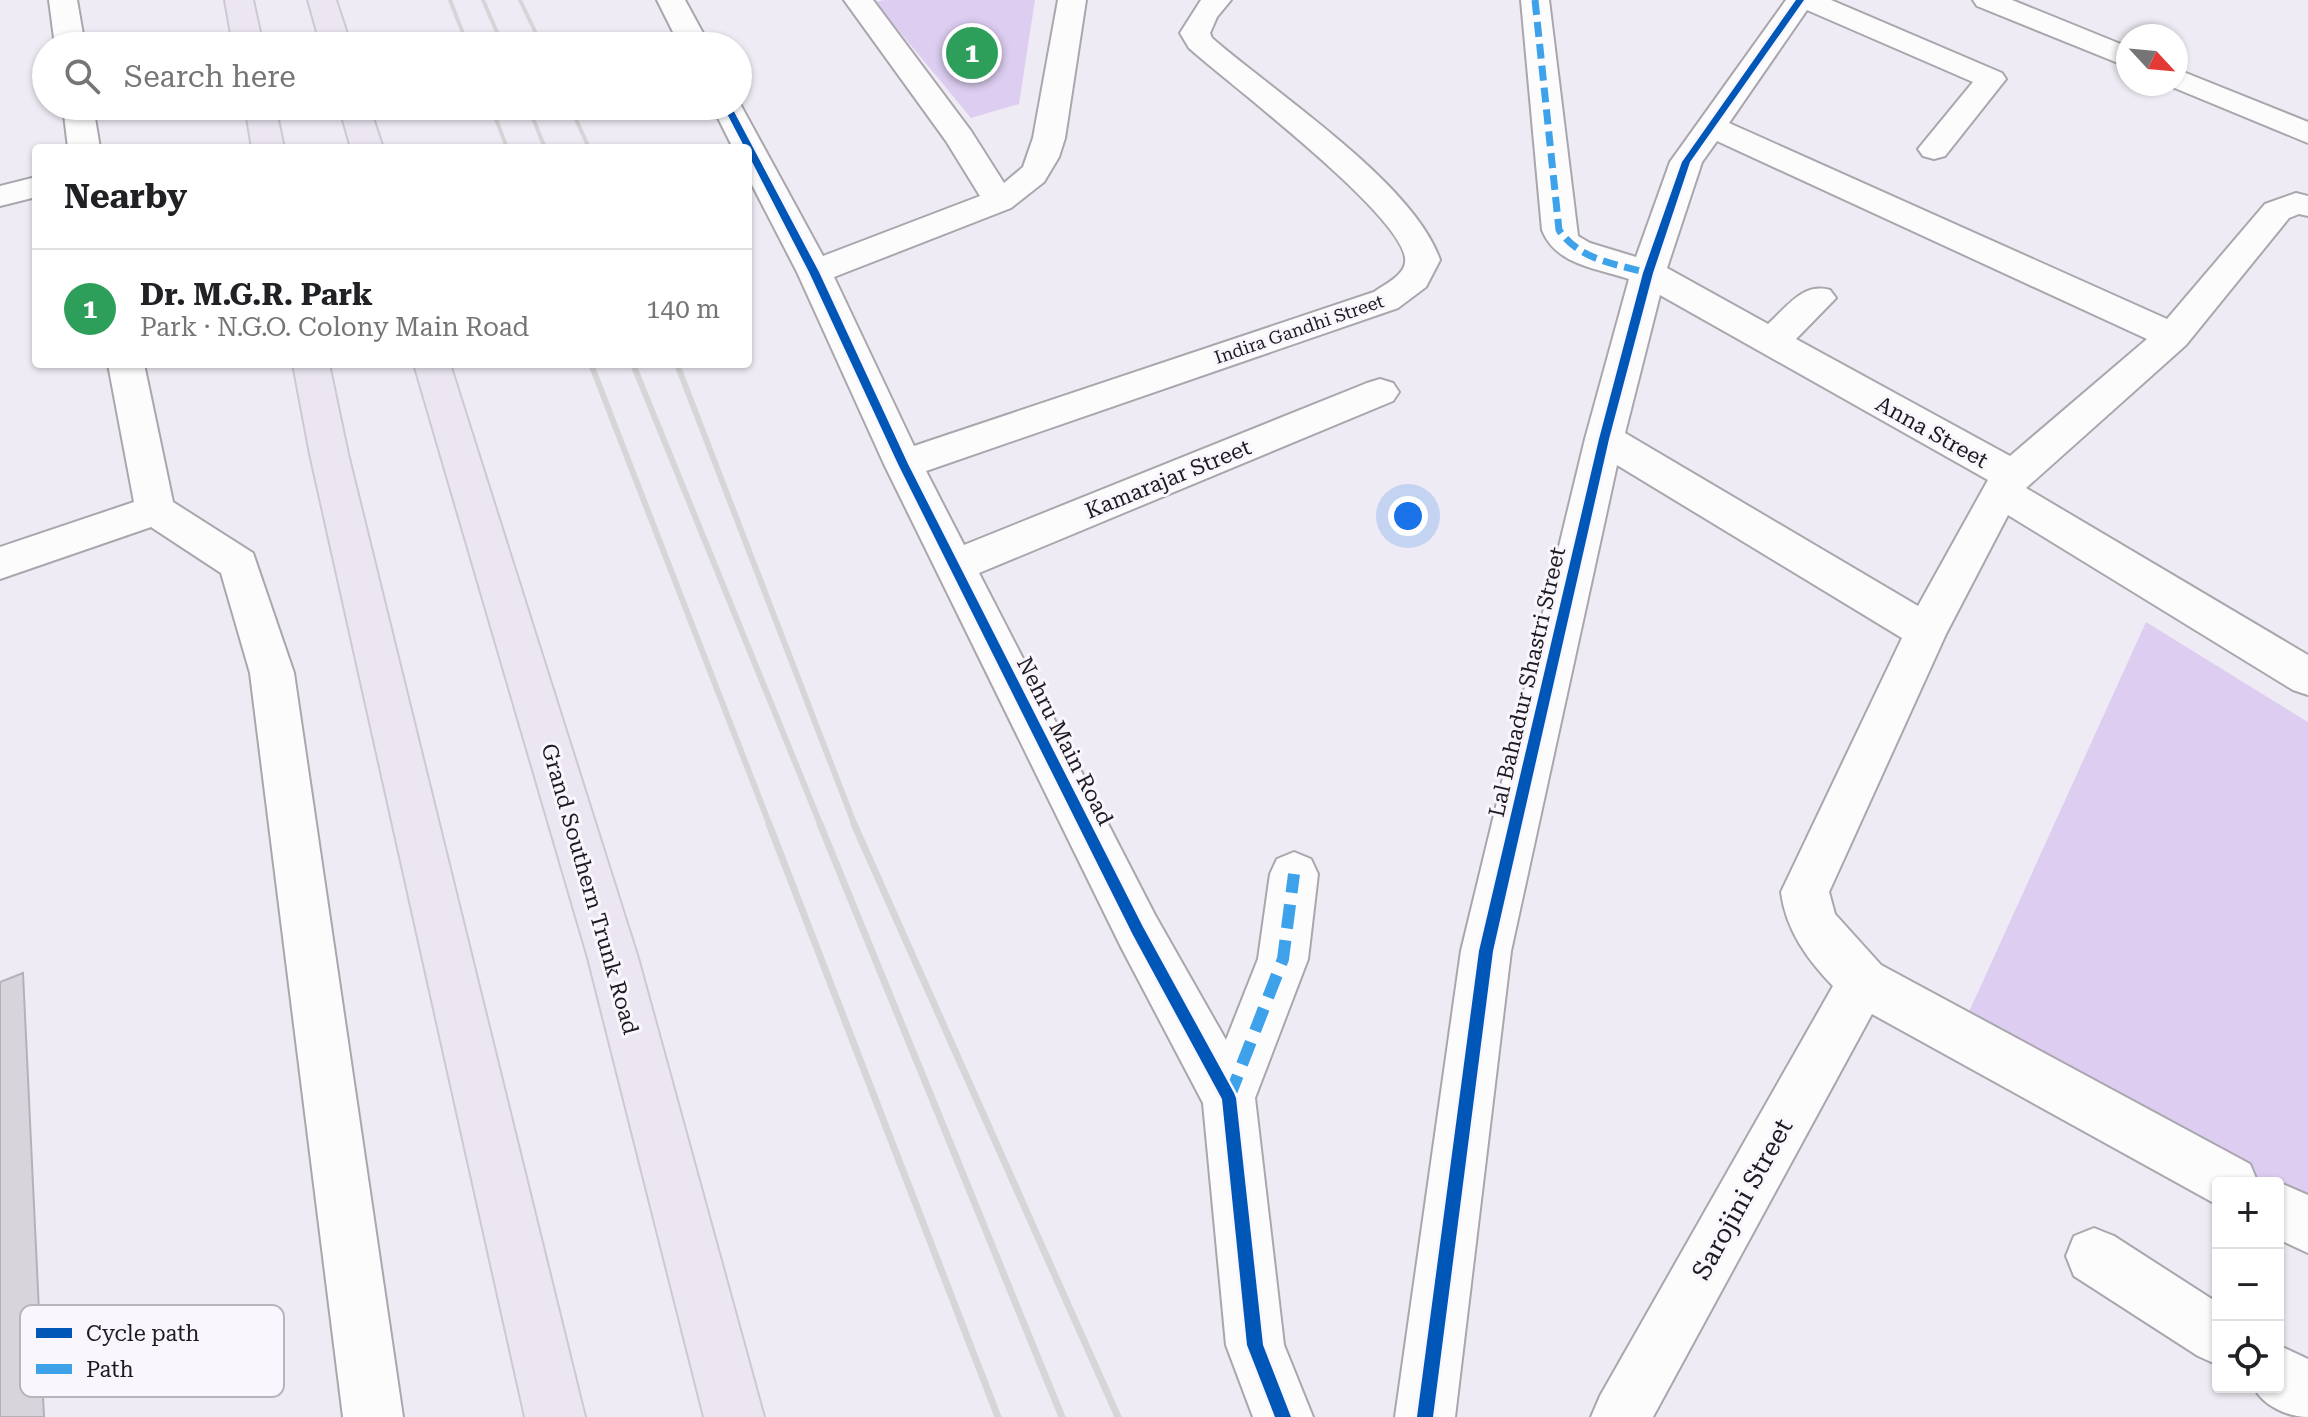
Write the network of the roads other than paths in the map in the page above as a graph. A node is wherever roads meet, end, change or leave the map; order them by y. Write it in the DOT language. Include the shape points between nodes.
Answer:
graph roads {
  1 [pos="63,0"];
  2 [pos="239,0"];
  3 [pos="322,0"];
  4 [pos="671,0"];
  5 [pos="858,0"];
  6 [pos="1072,0"];
  7 [pos="1217,0"];
  8 [pos="1535,0"];
  9 [pos="1800,0"];
  10 [pos="1807,0"];
  11 [pos="1987,0"];
  12 [pos="68,32"];
  13 [pos="245,32"];
  14 [pos="332,32"];
  15 [pos="688,32"];
  16 [pos="2116,53"];
  17 [pos="2188,83"];
  18 [pos="80,120"];
  19 [pos="263,120"];
  20 [pos="358,120"];
  21 [pos="734,120"];
  22 [pos="1711,126"];
  23 [pos="2308,133"];
  24 [pos="83,144"];
  25 [pos="267,144"];
  26 [pos="366,144"];
  27 [pos="747,144"];
  28 [pos="1934,149"];
  29 [pos="752,154"];
  30 [pos="32,188"];
  31 [pos="0,196"];
  32 [pos="999,201"];
  33 [pos="2308,206"];
  34 [pos="814,272"];
  35 [pos="1648,273"];
  36 [pos="1818,298"];
  37 [pos="2173,336"];
  38 [pos="1770,343"];
  39 [pos="127,368"];
  40 [pos="312,368"];
  41 [pos="433,368"];
  42 [pos="1380,392"];
  43 [pos="1604,439"];
  44 [pos="903,464"];
  45 [pos="2007,484"];
  46 [pos="155,510"];
  47 [pos="0,563"];
  48 [pos="955,566"];
  49 [pos="1926,631"];
  50 [pos="2308,677"];
  51 [pos="1294,874"];
  52 [pos="1863,982"];
  53 [pos="1229,1098"];
  54 [pos="2220,1177"];
  55 [pos="2284,1212"];
  56 [pos="2308,1225"];
  57 [pos="2094,1256"];
  58 [pos="2212,1332"];
  59 [pos="2284,1378"];
  60 [pos="2308,1394"];
  61 [pos="373,1417"];
  62 [pos="555,1417"];
  63 [pos="734,1417"];
  64 [pos="1283,1417"];
  65 [pos="1425,1417"];
  66 [pos="1621,1417"];
  1 -- 12 [label="street"];
  2 -- 13 [label="highway"];
  3 -- 14 [label="highway"];
  4 -- 15 [label="street"];
  5 -- 32 [label="street" via="960,138"];
  6 -- 32 [label="street" via="1048,145 1039,168"];
  7 -- 44 [label="street, Indira Gandhi Street" via="1195,33 1199,42 1359,175 1398,217 1420,246 1423,260 1416,276 1386,300"];
  8 -- 35 [label="street, Anna Street" via="1559,230 1564,242 1578,251"];
  9 -- 22 [label="street, Lal Bahadur Shastri Street"];
  10 -- 28 [label="street" via="1991,79"];
  11 -- 16 [label="street"];
  17 -- 23 [label="street"];
  18 -- 24 [label="street"];
  19 -- 25 [label="highway"];
  20 -- 26 [label="highway"];
  21 -- 27 [label="street, Nehru Main Road"];
  22 -- 35 [label="street, Lal Bahadur Shastri Street" via="1686,162"];
  22 -- 37 [label="street"];
  29 -- 34 [label="street, Nehru Main Road"];
  30 -- 31 [label="street"];
  32 -- 34 [label="street"];
  33 -- 37 [label="street" via="2296,203 2277,211"];
  34 -- 44 [label="street, Nehru Main Road"];
  35 -- 38 [label="street, Anna Street"];
  35 -- 43 [label="street, Lal Bahadur Shastri Street"];
  36 -- 38 [label="street"];
  37 -- 45 [label="street"];
  38 -- 45 [label="street, Anna Street"];
  39 -- 46 [label="street"];
  40 -- 62 [label="highway"];
  41 -- 63 [label="highway, Grand Southern Trunk Road" via="613,958"];
  42 -- 48 [label="street, Kamarajar Street"];
  43 -- 49 [label="street"];
  43 -- 65 [label="street, Lal Bahadur Shastri Street" via="1486,951"];
  44 -- 48 [label="street, Nehru Main Road"];
  45 -- 49 [label="street"];
  45 -- 50 [label="street, Anna Street"];
  46 -- 47 [label="street"];
  46 -- 61 [label="street" via="239,564 272,673"];
  48 -- 53 [label="street, Nehru Main Road" via="1138,931"];
  49 -- 52 [label="street" via="1805,892 1806,911 1820,936"];
  51 -- 53 [label="street" via="1283,959"];
  52 -- 54 [label="street"];
  52 -- 66 [label="street, Sarojini Street"];
  53 -- 64 [label="street, Nehru Main Road" via="1255,1345"];
  55 -- 56 [label="street"];
  57 -- 58 [label="street"];
  59 -- 60 [label="street"];
}
